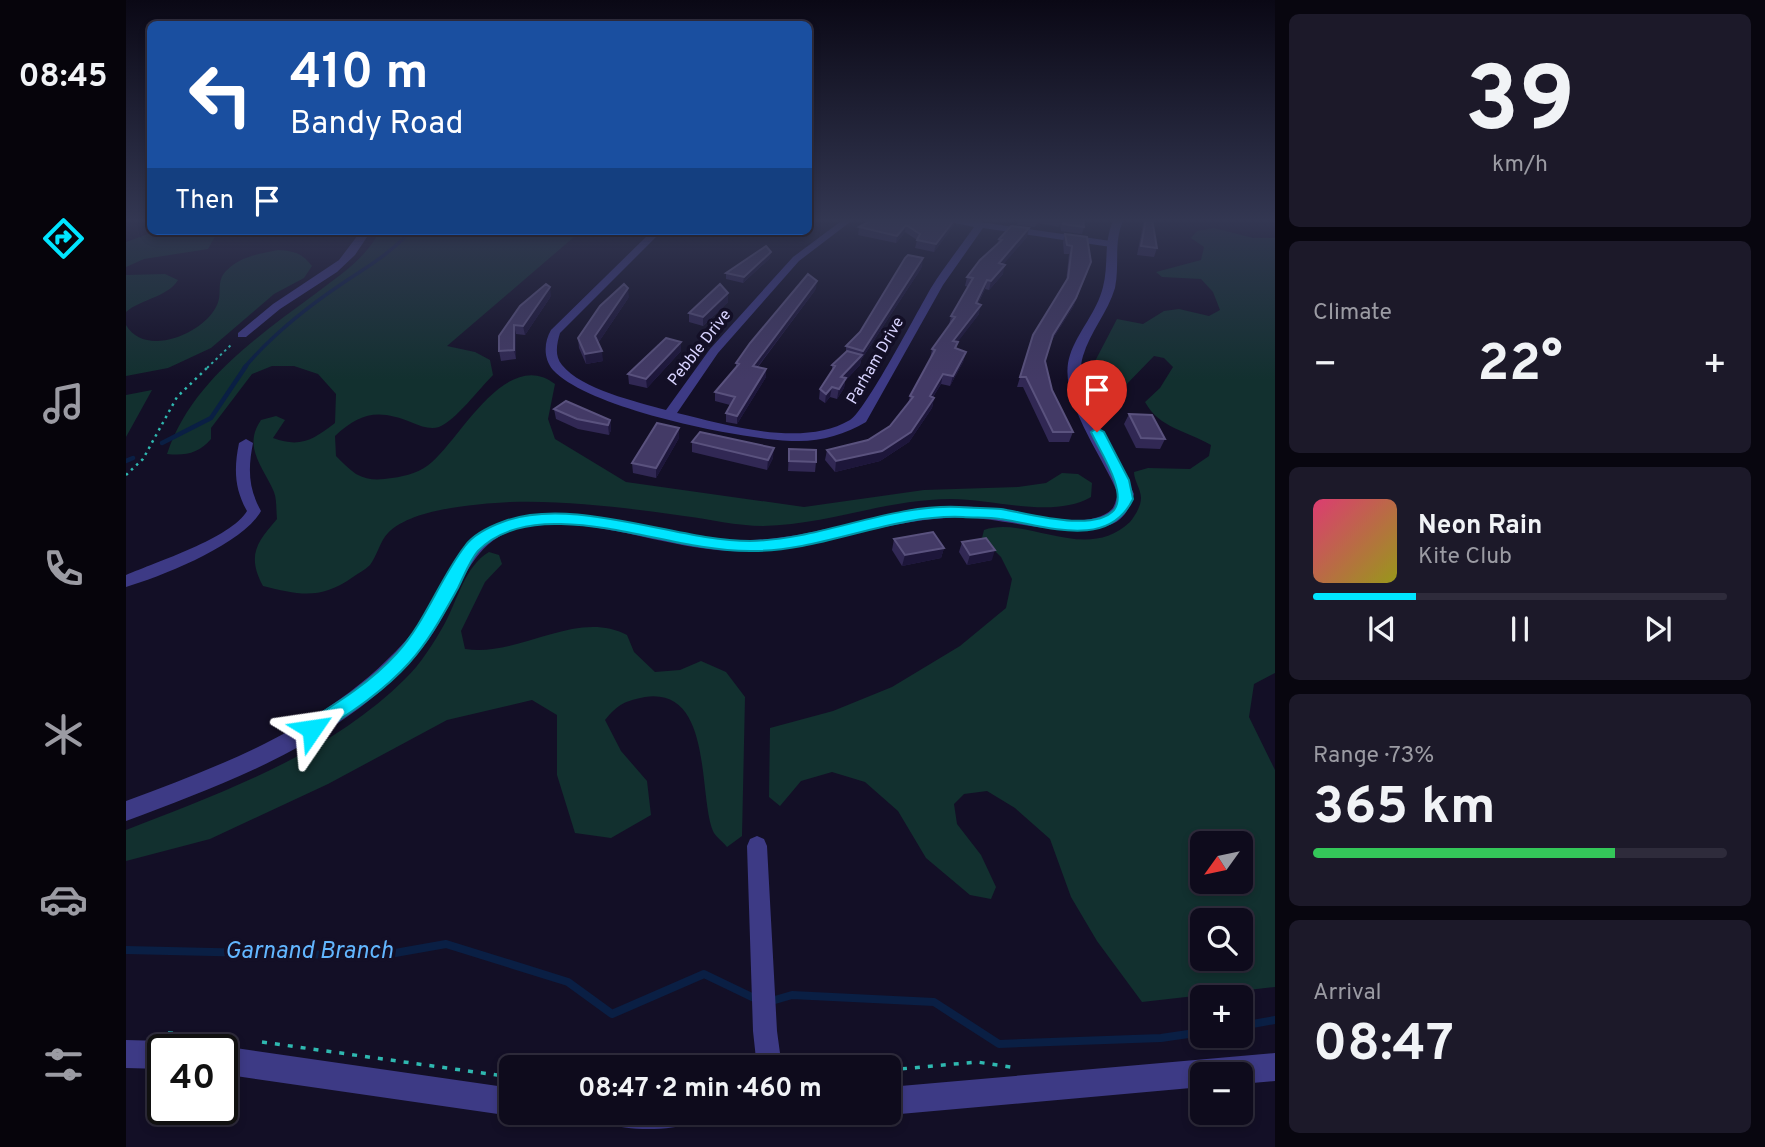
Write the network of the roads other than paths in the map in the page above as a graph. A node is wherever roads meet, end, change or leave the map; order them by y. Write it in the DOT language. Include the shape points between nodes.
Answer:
graph roads {
  1 [pos="331,273"];
  2 [pos="614,273"];
  3 [pos="784,273"];
  4 [pos="947,273"];
  5 [pos="1110,273"];
  6 [pos="242,335"];
  7 [pos="670,414"];
  8 [pos="246,443"];
  9 [pos="126,580"];
  10 [pos="126,811"];
  11 [pos="757,846"];
  12 [pos="126,1054"];
  13 [pos="147,1055"];
  14 [pos="768,1055"];
  15 [pos="238,1062"];
  16 [pos="1275,1067"];
  17 [pos="499,1100"];
  18 [pos="901,1100"];
  1 -- 6 [label="street" via="273,309"];
  2 -- 7 [label="street, Parham Drive" via="560,325 551,350 557,368 576,384 612,400"];
  3 -- 7 [label="street, Pebble Drive" via="714,351"];
  4 -- 7 [label="street, Parham Drive" via="867,411 852,425 820,435 786,437"];
  5 -- 10 [label="street" via="1109,287 1079,351 1074,374 1085,409 1126,494 1111,519 1087,526 951,512 749,546 562,519 511,524 471,548 422,635 358,699 264,753"];
  8 -- 9 [label="street" via="240,473 244,496 254,511 249,524"];
  11 -- 14 [label="street"];
  12 -- 13 [label="street"];
  15 -- 17 [label="street"];
  16 -- 18 [label="street"];
}
